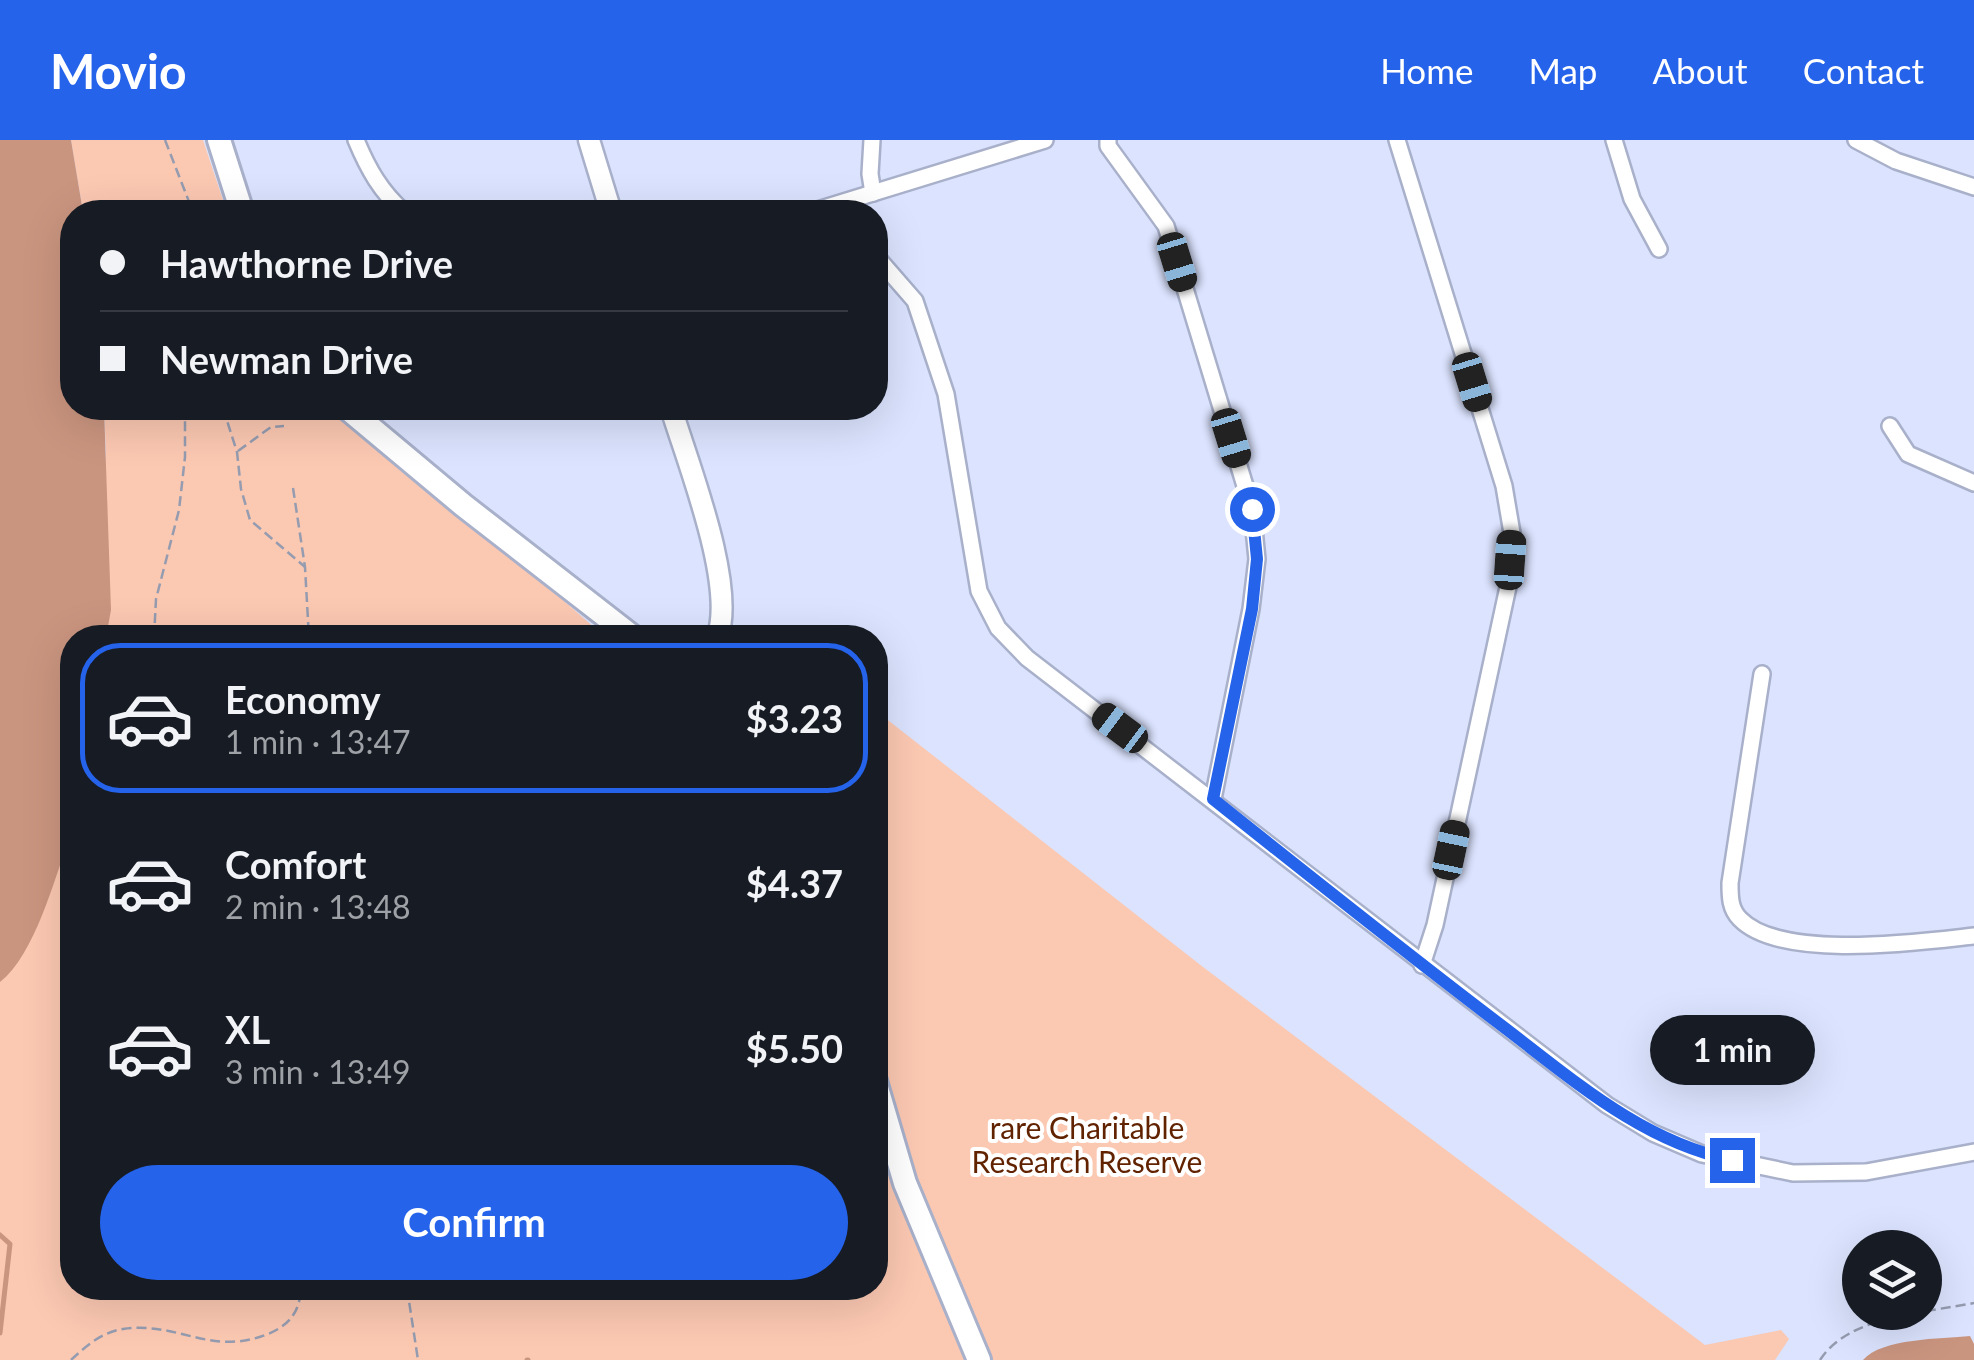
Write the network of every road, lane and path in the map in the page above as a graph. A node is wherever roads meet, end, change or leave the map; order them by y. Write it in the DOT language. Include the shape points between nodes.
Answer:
graph roads {
  1 [pos="165,140"];
  2 [pos="219,140"];
  3 [pos="356,140"];
  4 [pos="590,140"];
  5 [pos="872,140"];
  6 [pos="1045,140"];
  7 [pos="1108,140"];
  8 [pos="1397,140"];
  9 [pos="1614,140"];
  10 [pos="1856,140"];
  11 [pos="1974,187"];
  12 [pos="874,193"];
  13 [pos="189,200"];
  14 [pos="238,200"];
  15 [pos="390,200"];
  16 [pos="608,200"];
  17 [pos="857,200"];
  18 [pos="1660,249"];
  19 [pos="888,270"];
  20 [pos="186,420"];
  21 [pos="227,420"];
  22 [pos="362,420"];
  23 [pos="675,420"];
  24 [pos="284,426"];
  25 [pos="1890,426"];
  26 [pos="236,452"];
  27 [pos="1974,483"];
  28 [pos="293,488"];
  29 [pos="304,568"];
  30 [pos="155,625"];
  31 [pos="308,625"];
  32 [pos="617,625"];
  33 [pos="719,625"];
  34 [pos="1762,674"];
  35 [pos="1213,799"];
  36 [pos="1974,936"];
  37 [pos="1422,966"];
  38 [pos="888,1125"];
  39 [pos="1974,1152"];
  40 [pos="299,1300"];
  41 [pos="408,1300"];
  42 [pos="1974,1303"];
  43 [pos="71,1360"];
  44 [pos="418,1360"];
  45 [pos="980,1360"];
  46 [pos="1820,1360"];
  1 -- 13 [label="path"];
  2 -- 14 [label="main road"];
  3 -- 15 [label="street"];
  4 -- 16 [label="street"];
  5 -- 12 [label="street"];
  6 -- 12 [label="street"];
  7 -- 35 [label="street" via="1166,226 1252,509 1252,609"];
  8 -- 37 [label="street" via="1504,486 1512,534 1508,588"];
  9 -- 18 [label="street" via="1632,198"];
  10 -- 11 [label="street"];
  12 -- 17 [label="street"];
  19 -- 35 [label="street" via="915,302 946,394 978,590 998,628 1027,658"];
  20 -- 30 [label="path" via="179,510"];
  21 -- 26 [label="path"];
  22 -- 32 [label="main road"];
  23 -- 33 [label="street" via="711,536"];
  24 -- 26 [label="path" via="271,427"];
  25 -- 27 [label="street" via="1908,454"];
  26 -- 29 [label="path" via="250,520"];
  28 -- 29 [label="path"];
  29 -- 31 [label="path"];
  34 -- 36 [label="street" via="1730,884 1739,918 1779,939 1821,946"];
  35 -- 37 [label="street"];
  37 -- 39 [label="street" via="1606,1105 1702,1154 1793,1173 1866,1172"];
  38 -- 45 [label="main road" via="905,1183"];
  40 -- 43 [label="path" via="282,1328 245,1343 120,1329 89,1342"];
  41 -- 44 [label="path"];
  42 -- 46 [label="path" via="1865,1325 1831,1344"];
}
